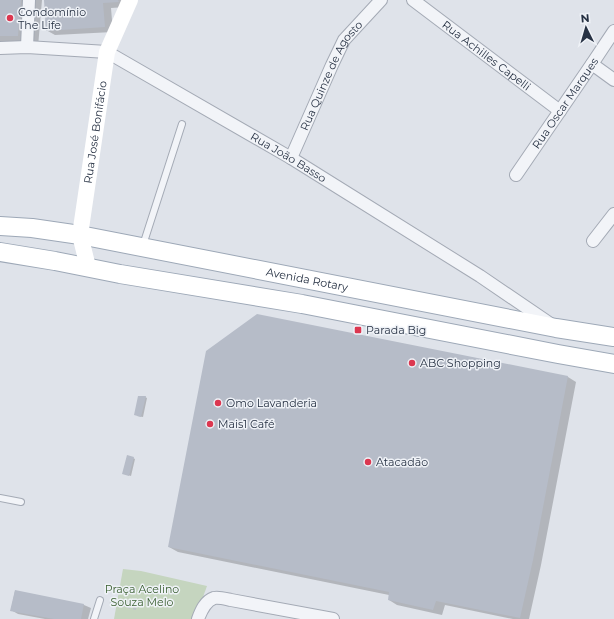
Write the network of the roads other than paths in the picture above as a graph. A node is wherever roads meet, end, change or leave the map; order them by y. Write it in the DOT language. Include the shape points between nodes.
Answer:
graph roads {
  1 [pos="29,0"];
  2 [pos="130,0"];
  3 [pos="381,0"];
  4 [pos="413,0"];
  5 [pos="614,31"];
  6 [pos="26,47"];
  7 [pos="0,48"];
  8 [pos="107,52"];
  9 [pos="592,64"];
  10 [pos="614,80"];
  11 [pos="560,111"];
  12 [pos="182,124"];
  13 [pos="291,158"];
  14 [pos="516,175"];
  15 [pos="614,214"];
  16 [pos="0,226"];
  17 [pos="80,235"];
  18 [pos="593,241"];
  19 [pos="142,247"];
  20 [pos="0,252"];
  21 [pos="88,267"];
  22 [pos="556,328"];
  23 [pos="614,337"];
  24 [pos="611,365"];
  25 [pos="0,498"];
  26 [pos="21,502"];
  27 [pos="100,600"];
  28 [pos="94,619"];
  29 [pos="198,619"];
  30 [pos="333,619"];
  1 -- 6 [label="street"];
  2 -- 8 [label="street, Rua José Bonifácio"];
  3 -- 13 [label="street, Rua Quinze de Agosto" via="344,40"];
  4 -- 11 [label="street, Rua Achilles Capelli"];
  5 -- 9 [label="street, Rua Oscar Marques"];
  6 -- 7 [label="street, Rua João Basso"];
  6 -- 8 [label="street, Rua João Basso"];
  8 -- 13 [label="street, Rua João Basso"];
  8 -- 17 [label="street, Rua José Bonifácio"];
  9 -- 10 [label="street"];
  9 -- 11 [label="street, Rua Oscar Marques"];
  11 -- 14 [label="street, Rua Oscar Marques"];
  12 -- 19 [label="lane"];
  13 -- 22 [label="street, Rua João Basso" via="480,276"];
  15 -- 18 [label="street"];
  16 -- 17 [label="main road, Avenida Rotary"];
  17 -- 19 [label="main road, Avenida Rotary"];
  17 -- 21 [label="street, Rua José Bonifácio"];
  19 -- 22 [label="main road, Avenida Rotary"];
  20 -- 21 [label="main road"];
  21 -- 24 [label="main road" via="302,304"];
  22 -- 23 [label="main road, Avenida Rotary"];
  25 -- 26 [label="lane"];
  27 -- 28 [label="lane"];
  29 -- 30 [label="street" via="204,605 215,598"];
}
